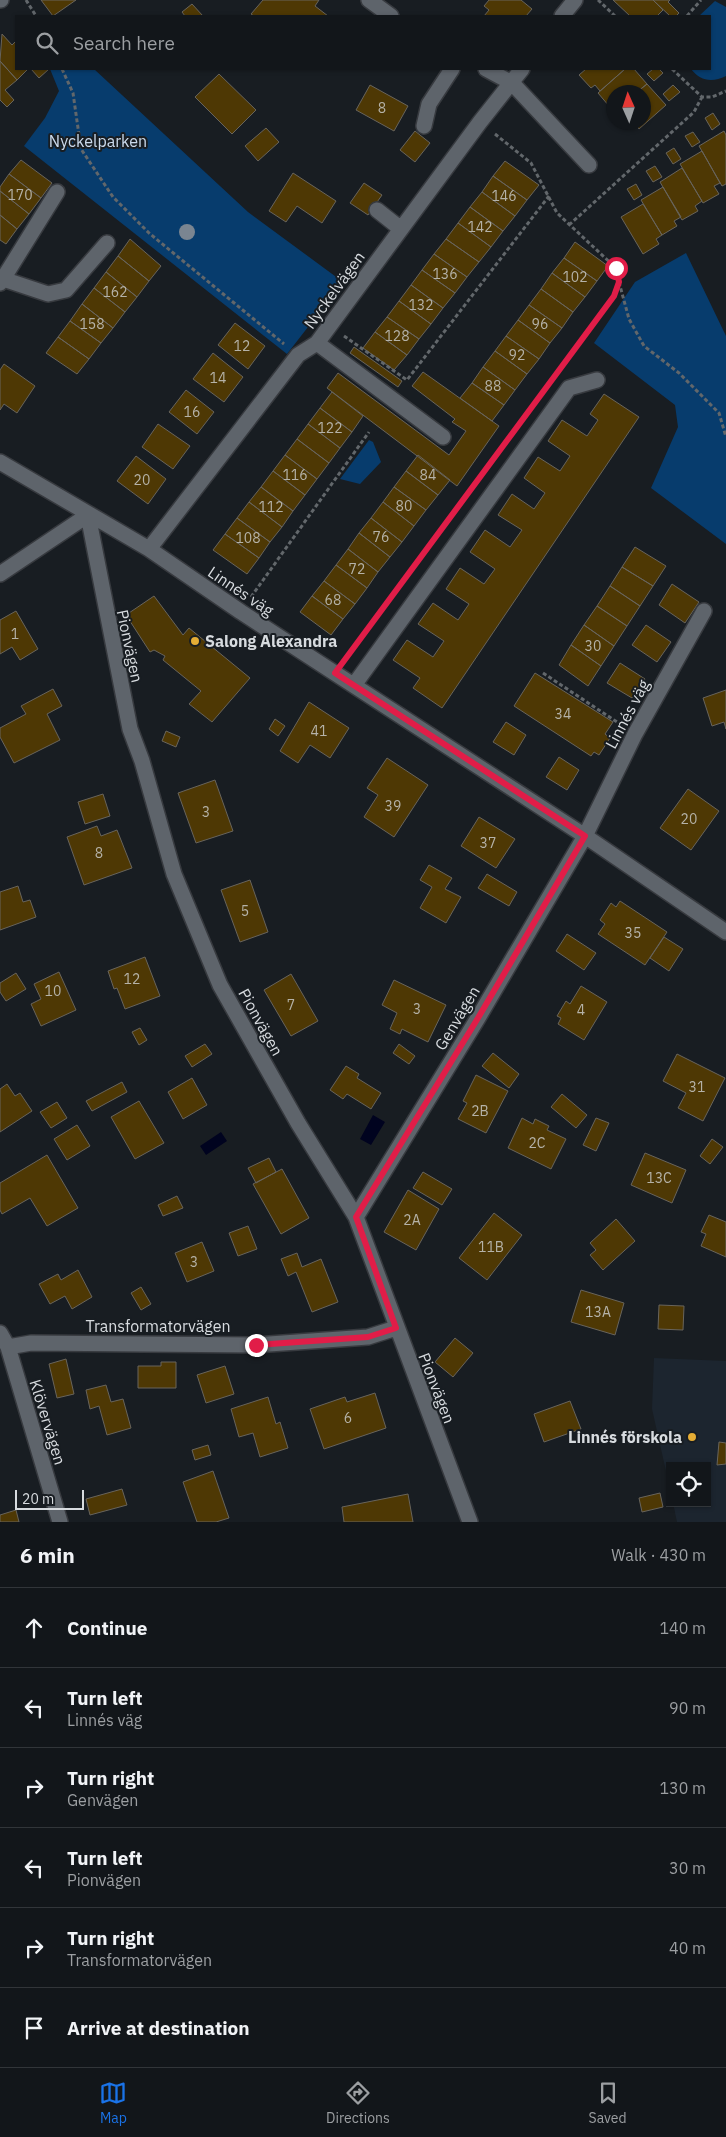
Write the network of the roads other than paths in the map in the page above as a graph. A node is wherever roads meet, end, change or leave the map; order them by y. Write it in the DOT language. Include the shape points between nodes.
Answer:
graph roads {
  1 [pos="369,0"];
  2 [pos="575,0"];
  3 [pos="390,15"];
  4 [pos="563,15"];
  5 [pos="451,70"];
  6 [pos="488,70"];
  7 [pos="521,70"];
  8 [pos="512,83"];
  9 [pos="424,126"];
  10 [pos="589,165"];
  11 [pos="57,192"];
  12 [pos="377,210"];
  13 [pos="401,229"];
  14 [pos="107,243"];
  15 [pos="2,281"];
  16 [pos="317,343"];
  17 [pos="596,380"];
  18 [pos="442,436"];
  19 [pos="0,462"];
  20 [pos="88,515"];
  21 [pos="149,549"];
  22 [pos="0,574"];
  23 [pos="704,611"];
  24 [pos="354,685"];
  25 [pos="585,836"];
  26 [pos="726,932"];
  27 [pos="356,1217"];
  28 [pos="396,1328"];
  29 [pos="0,1333"];
  30 [pos="8,1346"];
  31 [pos="60,1522"];
  32 [pos="470,1522"];
  1 -- 3 [label="street"];
  2 -- 4 [label="street"];
  5 -- 9 [label="street" via="429,104"];
  6 -- 8 [label="street"];
  7 -- 8 [label="street, Nyckelvägen"];
  8 -- 10 [label="street"];
  8 -- 13 [label="street, Nyckelvägen"];
  11 -- 15 [label="street"];
  12 -- 13 [label="street"];
  13 -- 16 [label="street, Nyckelvägen"];
  14 -- 15 [label="street" via="66,290 48,294"];
  16 -- 18 [label="street"];
  16 -- 21 [label="street, Nyckelvägen" via="298,355"];
  17 -- 24 [label="street" via="569,388"];
  19 -- 20 [label="street, Linnés väg"];
  20 -- 21 [label="street, Linnés väg"];
  20 -- 22 [label="street"];
  20 -- 27 [label="street, Pionvägen" via="130,729 174,874 220,985"];
  21 -- 24 [label="street, Linnés väg"];
  23 -- 25 [label="street, Linnés väg" via="636,734"];
  24 -- 25 [label="street, Linnés väg"];
  25 -- 26 [label="street, Linnés väg"];
  25 -- 27 [label="street, Genvägen"];
  27 -- 28 [label="street, Pionvägen"];
  28 -- 30 [label="street, Transformatorvägen" via="368,1337 256,1345 32,1343"];
  28 -- 32 [label="street, Pionvägen"];
  29 -- 30 [label="street, Klövervägen"];
  30 -- 31 [label="street, Klövervägen"];
}
